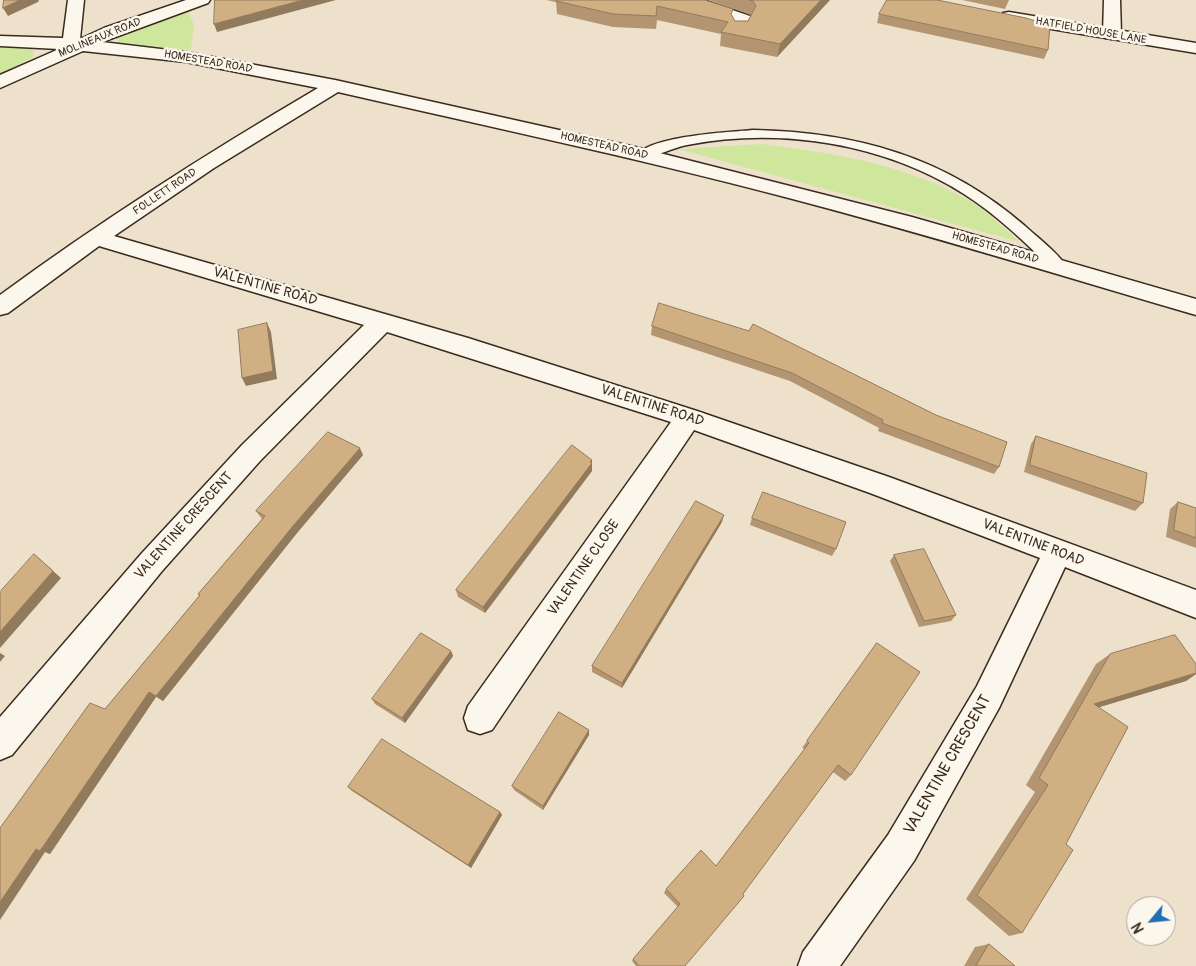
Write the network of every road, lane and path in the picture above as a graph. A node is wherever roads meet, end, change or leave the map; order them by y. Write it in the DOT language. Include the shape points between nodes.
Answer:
graph roads {
  1 [pos="76,0"];
  2 [pos="202,0"];
  3 [pos="745,0"];
  4 [pos="1112,0"];
  5 [pos="706,6"];
  6 [pos="728,12"];
  7 [pos="990,13"];
  8 [pos="740,28"];
  9 [pos="1112,34"];
  10 [pos="0,41"];
  11 [pos="76,44"];
  12 [pos="1196,48"];
  13 [pos="0,82"];
  14 [pos="336,86"];
  15 [pos="644,156"];
  16 [pos="98,238"];
  17 [pos="1058,266"];
  18 [pos="0,307"];
  19 [pos="1196,307"];
  20 [pos="382,322"];
  21 [pos="688,418"];
  22 [pos="1058,552"];
  23 [pos="1196,604"];
  24 [pos="480,718"];
  25 [pos="0,743"];
  26 [pos="817,966"];
  1 -- 11 [label="street"];
  2 -- 11 [label="street, MOLINEAUX ROAD"];
  3 -- 6 [label="street"];
  4 -- 9 [label="street"];
  5 -- 6 [label="street"];
  6 -- 8 [label="street" via="744,20"];
  7 -- 9 [label="street, HATFIELD HOUSE LANE"];
  9 -- 12 [label="street, HATFIELD HOUSE LANE"];
  10 -- 11 [label="street, HOMESTEAD ROAD"];
  11 -- 13 [label="street, MOLINEAUX ROAD"];
  11 -- 14 [label="street, HOMESTEAD ROAD" via="186,57"];
  14 -- 15 [label="street, HOMESTEAD ROAD"];
  14 -- 16 [label="street, FOLLETT ROAD" via="248,137"];
  15 -- 17 [label="street, HOMESTEAD ROAD" via="789,191"];
  15 -- 17 [label="lane" via="669,145 742,134 812,136 851,143 932,170 968,190 1004,214"];
  16 -- 18 [label="street, FOLLETT ROAD"];
  16 -- 20 [label="street, VALENTINE ROAD"];
  17 -- 19 [label="street, HOMESTEAD ROAD"];
  20 -- 21 [label="street, VALENTINE ROAD"];
  20 -- 25 [label="street, VALENTINE CRESCENT" via="251,453 152,562"];
  21 -- 22 [label="street, VALENTINE ROAD" via="845,472"];
  21 -- 24 [label="street, VALENTINE CLOSE"];
  22 -- 23 [label="street, VALENTINE ROAD"];
  22 -- 26 [label="street, VALENTINE CRESCENT" via="988,697 906,840"];
}
